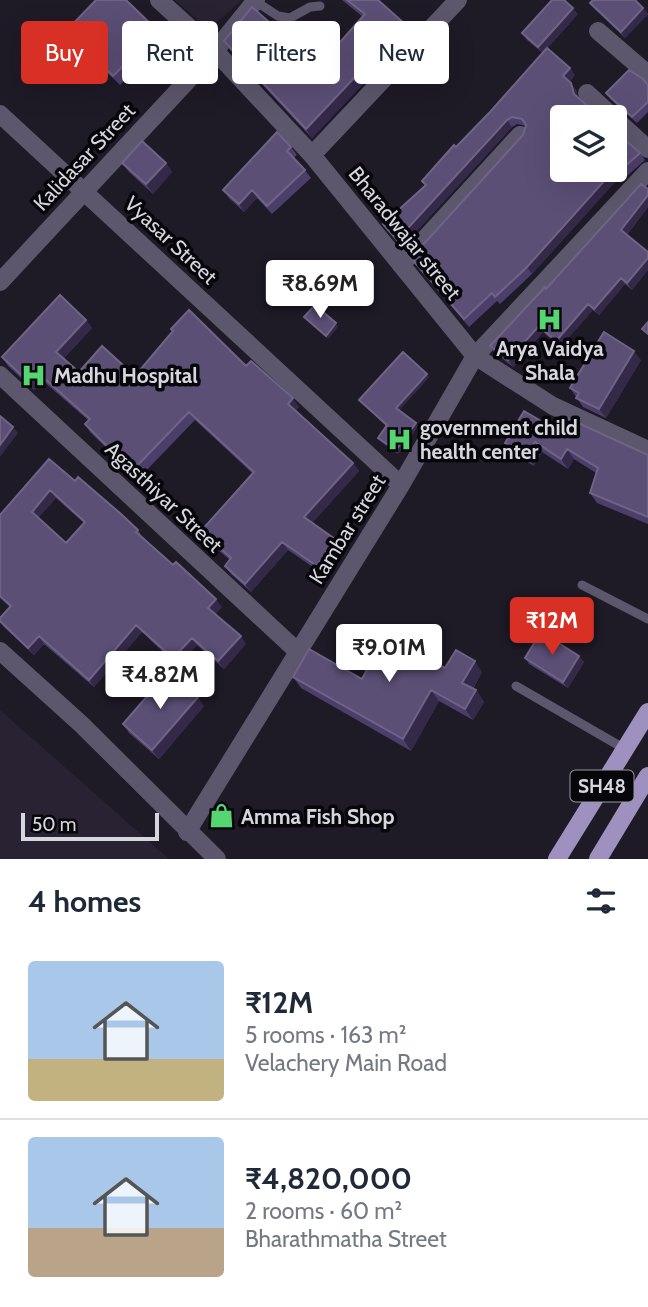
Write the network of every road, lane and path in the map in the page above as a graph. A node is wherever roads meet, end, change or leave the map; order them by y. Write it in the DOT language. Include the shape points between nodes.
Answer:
graph roads {
  1 [pos="159,0"];
  2 [pos="255,0"];
  3 [pos="458,0"];
  4 [pos="320,6"];
  5 [pos="182,21"];
  6 [pos="598,31"];
  7 [pos="218,47"];
  8 [pos="218,54"];
  9 [pos="648,74"];
  10 [pos="184,84"];
  11 [pos="587,93"];
  12 [pos="600,105"];
  13 [pos="0,114"];
  14 [pos="627,130"];
  15 [pos="520,135"];
  16 [pos="648,149"];
  17 [pos="312,155"];
  18 [pos="648,171"];
  19 [pos="85,190"];
  20 [pos="401,265"];
  21 [pos="0,282"];
  22 [pos="475,356"];
  23 [pos="0,375"];
  24 [pos="648,450"];
  25 [pos="401,485"];
  26 [pos="582,584"];
  27 [pos="648,619"];
  28 [pos="0,651"];
  29 [pos="297,651"];
  30 [pos="516,686"];
  31 [pos="648,712"];
  32 [pos="625,749"];
  33 [pos="648,776"];
  34 [pos="187,832"];
  35 [pos="217,859"];
  36 [pos="557,859"];
  37 [pos="598,859"];
  1 -- 5 [label="street, Bharadwajar street"];
  2 -- 4 [label="lane" via="278,16 290,18"];
  2 -- 7 [label="street, Kalidasar Street"];
  3 -- 17 [label="street"];
  6 -- 9 [label="street"];
  8 -- 17 [label="street, Bharadwajar street"];
  10 -- 19 [label="street, Kalidasar Street"];
  11 -- 12 [label="street"];
  13 -- 19 [label="street, Vyasar Street"];
  14 -- 16 [label="street"];
  15 -- 20 [label="street"];
  17 -- 20 [label="street, Bharadwajar street"];
  18 -- 22 [label="street, Kambar street"];
  19 -- 21 [label="street, Kalidasar Street"];
  19 -- 25 [label="street, Vyasar Street"];
  20 -- 22 [label="street, Bharadwajar street"];
  22 -- 24 [label="street, Bharadwajar street" via="553,406"];
  22 -- 25 [label="street, Kambar street"];
  23 -- 29 [label="street, Agasthiyar Street"];
  25 -- 29 [label="street, Kambar street"];
  26 -- 27 [label="lane"];
  28 -- 34 [label="street" via="81,724"];
  29 -- 34 [label="street, Kambar street"];
  30 -- 32 [label="lane"];
  31 -- 32 [label="main road, SH48"];
  32 -- 36 [label="main road, SH48"];
  33 -- 37 [label="main road, SH48"];
  34 -- 35 [label="street"];
}
